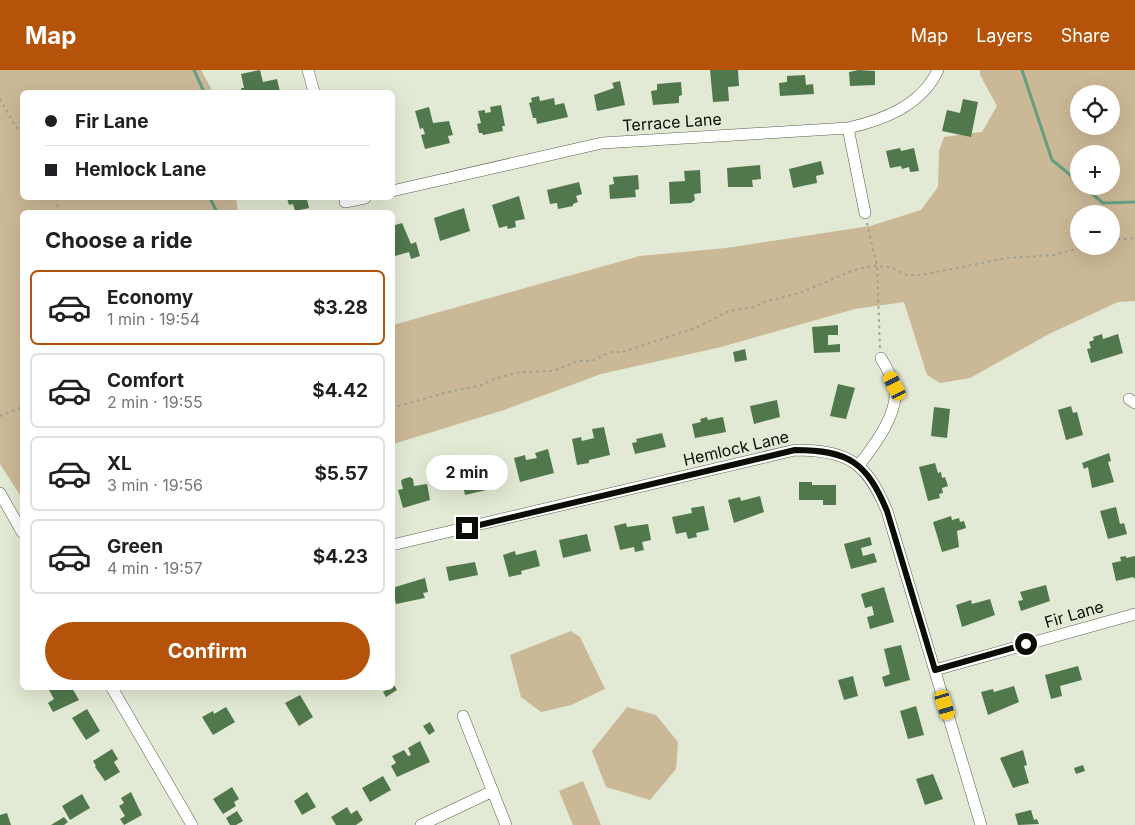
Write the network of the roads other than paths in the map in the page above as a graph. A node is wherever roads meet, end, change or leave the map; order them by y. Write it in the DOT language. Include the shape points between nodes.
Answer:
graph roads {
  1 [pos="308,70"];
  2 [pos="938,70"];
  3 [pos="313,90"];
  4 [pos="848,128"];
  5 [pos="395,190"];
  6 [pos="358,200"];
  7 [pos="345,204"];
  8 [pos="865,212"];
  9 [pos="881,358"];
  10 [pos="859,465"];
  11 [pos="0,493"];
  12 [pos="20,528"];
  13 [pos="395,544"];
  14 [pos="1135,614"];
  15 [pos="935,670"];
  16 [pos="113,690"];
  17 [pos="463,716"];
  18 [pos="493,791"];
  19 [pos="192,825"];
  20 [pos="421,825"];
  21 [pos="506,825"];
  22 [pos="981,825"];
  1 -- 3 [label="street"];
  2 -- 4 [label="street, Terrace Lane" via="917,97 897,113"];
  4 -- 5 [label="street, Terrace Lane" via="602,143"];
  4 -- 8 [label="street"];
  6 -- 7 [label="street"];
  9 -- 10 [label="street" via="895,386 892,413"];
  10 -- 13 [label="street, Hemlock Lane" via="814,450 795,450"];
  10 -- 15 [label="street, Hemlock Lane" via="876,486 887,511"];
  11 -- 12 [label="street"];
  14 -- 15 [label="street, Fir Lane"];
  15 -- 22 [label="street, Hemlock Lane"];
  16 -- 19 [label="street"];
  17 -- 18 [label="street"];
  18 -- 20 [label="street"];
  18 -- 21 [label="street"];
}
